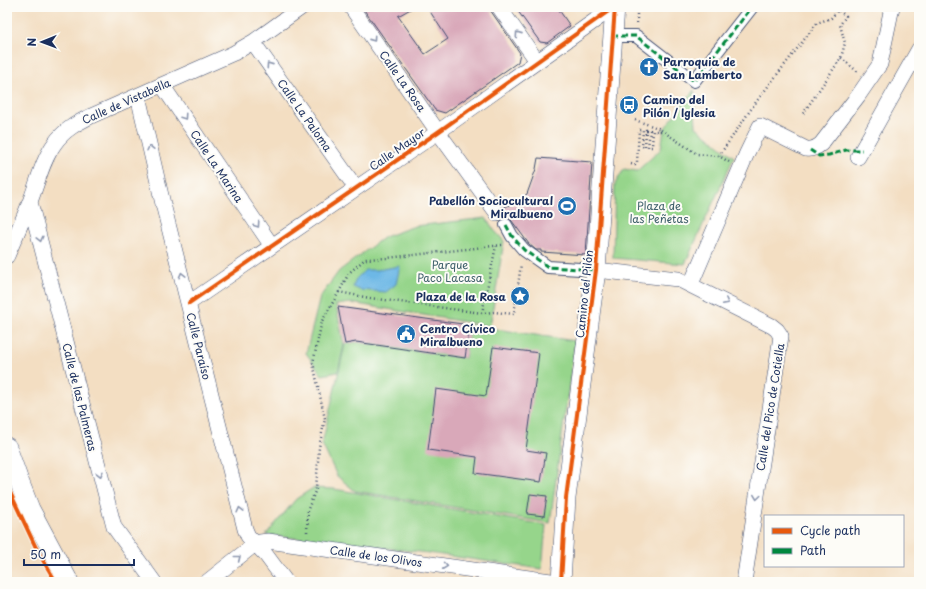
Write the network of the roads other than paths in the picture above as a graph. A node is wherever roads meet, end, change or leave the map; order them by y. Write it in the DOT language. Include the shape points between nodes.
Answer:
graph roads {
  1 [pos="302,7"];
  2 [pos="351,7"];
  3 [pos="499,7"];
  4 [pos="615,7"];
  5 [pos="752,7"];
  6 [pos="892,7"];
  7 [pos="612,36"];
  8 [pos="253,42"];
  9 [pos="919,48"];
  10 [pos="537,61"];
  11 [pos="162,85"];
  12 [pos="138,96"];
  13 [pos="438,132"];
  14 [pos="858,157"];
  15 [pos="356,188"];
  16 [pos="30,202"];
  17 [pos="501,219"];
  18 [pos="272,246"];
  19 [pos="8,252"];
  20 [pos="596,270"];
  21 [pos="691,284"];
  22 [pos="189,303"];
  23 [pos="7,447"];
  24 [pos="255,544"];
  25 [pos="69,582"];
  26 [pos="154,582"];
  27 [pos="207,582"];
  28 [pos="286,582"];
  29 [pos="560,582"];
  30 [pos="744,582"];
  1 -- 8 [label="street, Calle de Vistabella"];
  2 -- 13 [label="street, Calle La Rosa, one-way"];
  10 -- 3 [label="street, one-way"];
  4 -- 7 [label="street, Camino del Pilón"];
  4 -- 10 [label="street, Calle Mayor"];
  5 -- 7 [label="street" via="694,81 636,36"];
  6 -- 21 [label="street" via="880,64 825,140 810,150 760,126"];
  7 -- 20 [label="street, Camino del Pilón"];
  8 -- 11 [label="street, Calle de Vistabella"];
  15 -- 8 [label="street, Calle La Paloma, one-way"];
  9 -- 14 [label="street"];
  10 -- 13 [label="street, Calle Mayor"];
  11 -- 12 [label="street, Calle de Vistabella"];
  11 -- 18 [label="street, Calle La Marina, one-way"];
  12 -- 16 [label="street, Calle de Vistabella" via="91,116 61,135 47,156"];
  22 -- 12 [label="street, Calle Paraíso, one-way"];
  13 -- 15 [label="street, Calle Mayor"];
  13 -- 17 [label="street, Calle La Rosa"];
  15 -- 18 [label="street, Calle Mayor"];
  16 -- 19 [label="street, Calle de Vistabella"];
  16 -- 26 [label="street, Calle de las Palmeras, one-way" via="114,527"];
  17 -- 20 [label="street, Calle La Rosa" via="524,250 548,267"];
  18 -- 22 [label="street, Calle Mayor"];
  20 -- 21 [label="street, Calle del Pico de Cotiella" via="678,279"];
  20 -- 29 [label="street, Camino del Pilón" via="566,498"];
  21 -- 30 [label="street, Calle del Pico de Cotiella, one-way" via="772,326 781,336"];
  24 -- 22 [label="street, Calle Paraíso, one-way" via="245,530"];
  23 -- 25 [label="street" via="30,509"];
  27 -- 24 [label="street, one-way"];
  24 -- 28 [label="street, Calle Paraíso"];
  24 -- 29 [label="street, Calle de los Olivos, one-way" via="268,541"];
}
